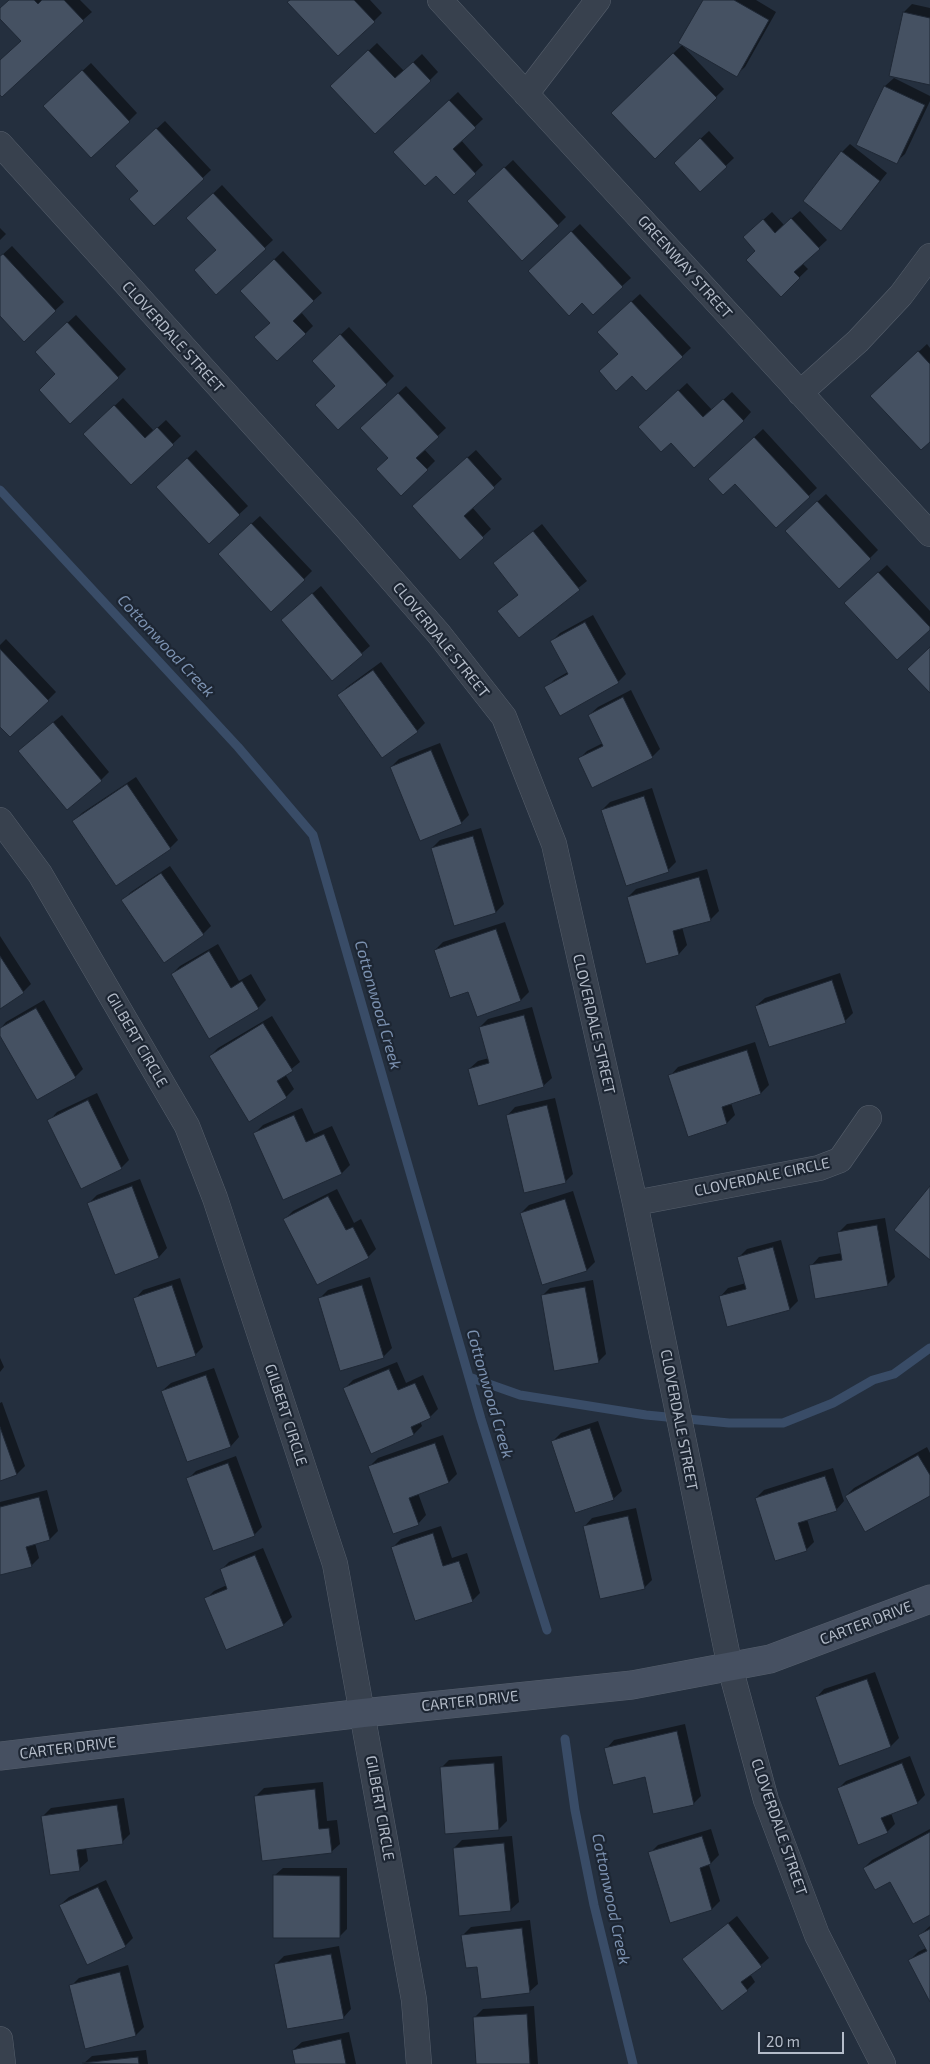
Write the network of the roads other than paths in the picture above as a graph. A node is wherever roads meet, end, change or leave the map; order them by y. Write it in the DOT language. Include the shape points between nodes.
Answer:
graph roads {
  1 [pos="440,0"];
  2 [pos="598,0"];
  3 [pos="526,94"];
  4 [pos="0,144"];
  5 [pos="930,256"];
  6 [pos="800,393"];
  7 [pos="930,534"];
  8 [pos="0,820"];
  9 [pos="868,1118"];
  10 [pos="635,1203"];
  11 [pos="930,1599"];
  12 [pos="730,1667"];
  13 [pos="363,1712"];
  14 [pos="0,1756"];
  15 [pos="0,2040"];
  16 [pos="3,2064"];
  17 [pos="419,2064"];
  18 [pos="883,2064"];
  1 -- 3 [label="street, GREENWAY STREET"];
  2 -- 3 [label="street"];
  3 -- 6 [label="street, GREENWAY STREET"];
  4 -- 10 [label="street, CLOVERDALE STREET" via="346,527 439,634 504,717 554,844"];
  5 -- 6 [label="street" via="901,295 858,341"];
  6 -- 7 [label="street, GREENWAY STREET"];
  8 -- 13 [label="street, GILBERT CIRCLE" via="40,874 187,1126 215,1198 335,1564"];
  9 -- 10 [label="street, CLOVERDALE CIRCLE" via="840,1160 819,1168"];
  10 -- 12 [label="street, CLOVERDALE STREET"];
  11 -- 12 [label="street, CARTER DRIVE" via="770,1659"];
  12 -- 13 [label="street, CARTER DRIVE" via="632,1685"];
  12 -- 18 [label="street, CLOVERDALE STREET" via="766,1800 817,1935"];
  13 -- 14 [label="street, CARTER DRIVE"];
  13 -- 17 [label="street, GILBERT CIRCLE" via="414,2000"];
  15 -- 16 [label="street"];
}
